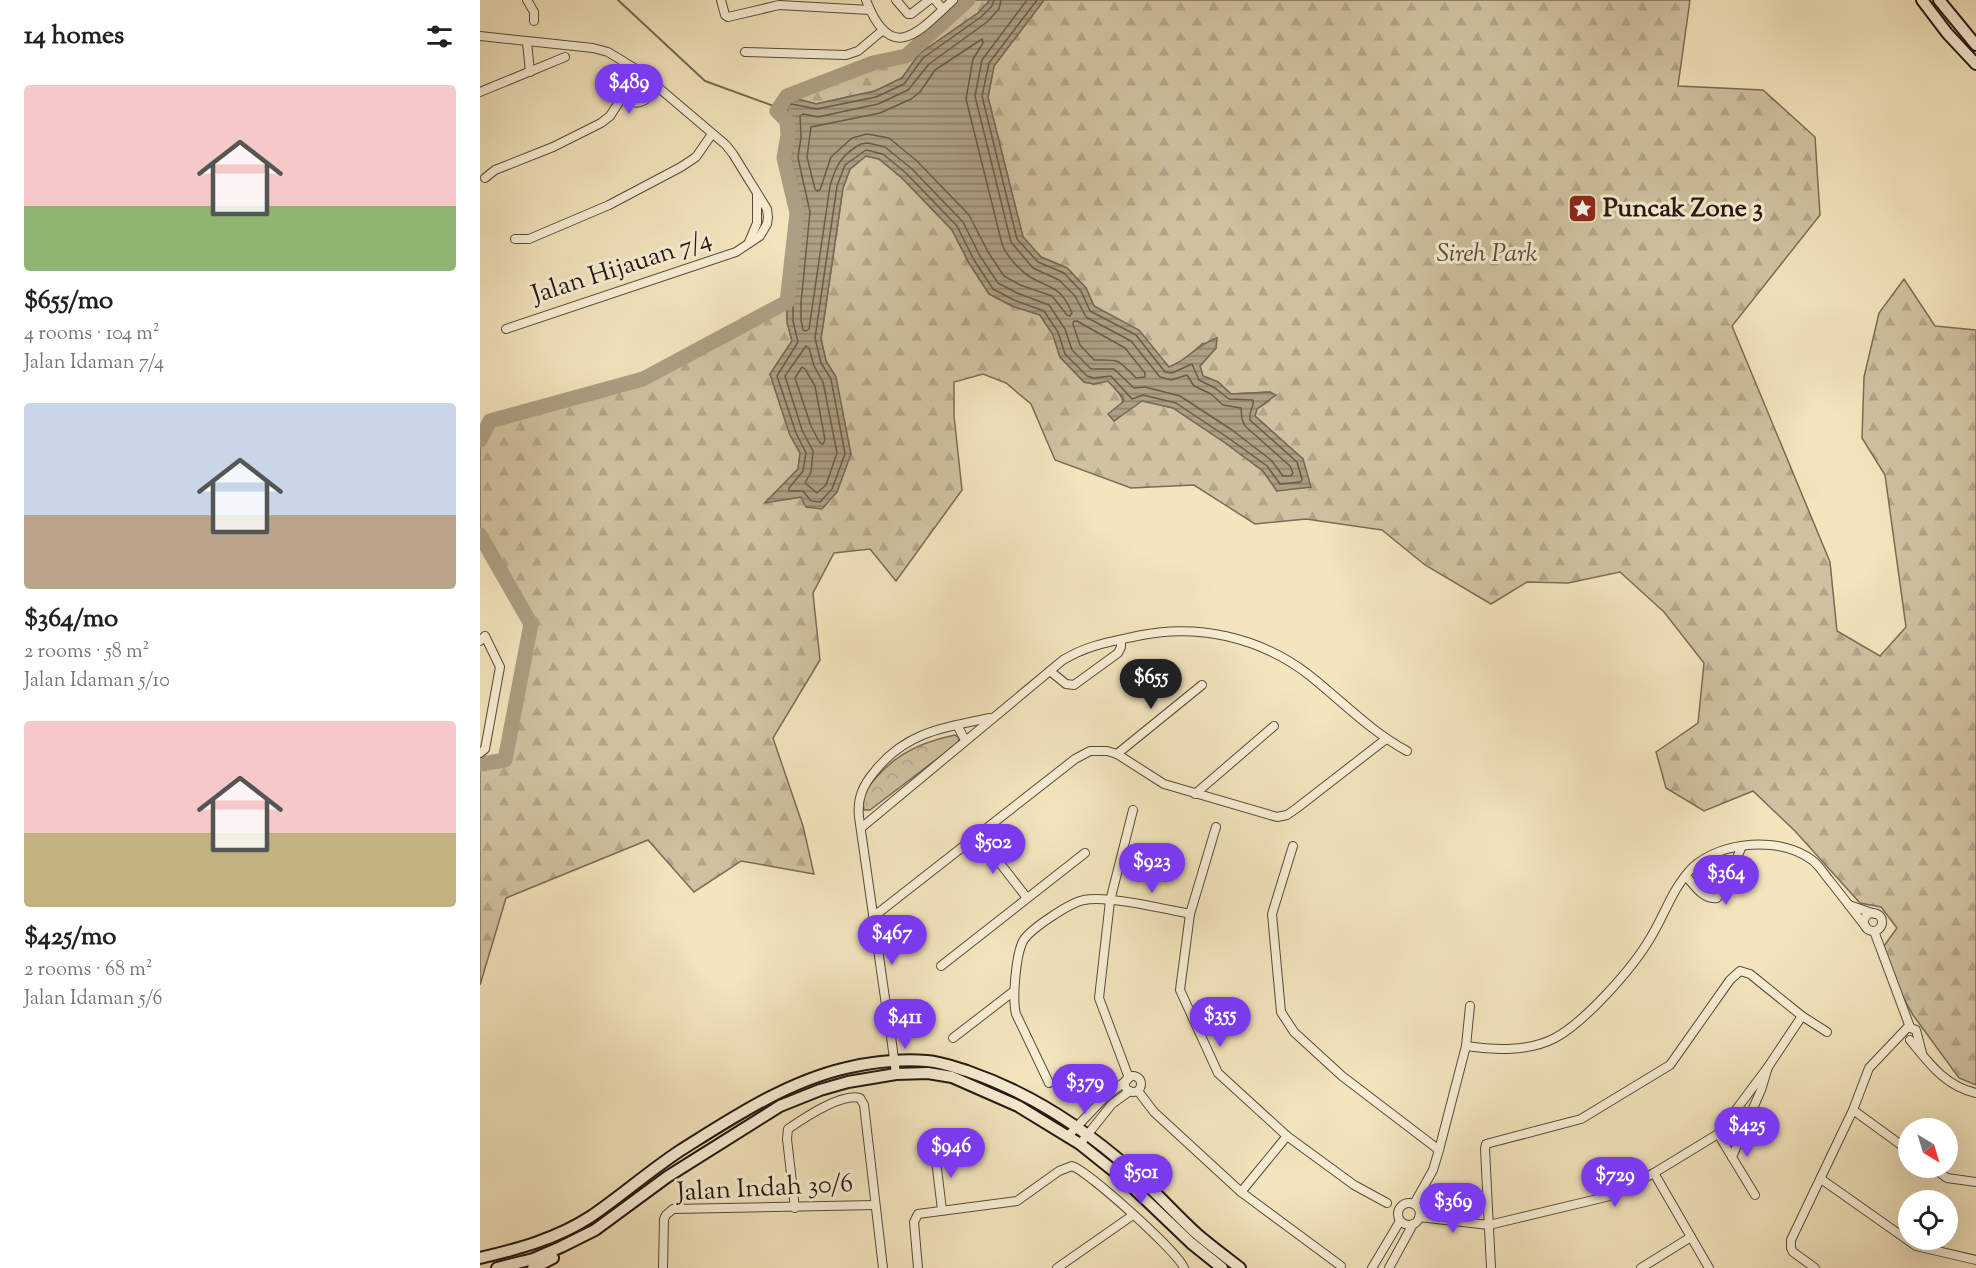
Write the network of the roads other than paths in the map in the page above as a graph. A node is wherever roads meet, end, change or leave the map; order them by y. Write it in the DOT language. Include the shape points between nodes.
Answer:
graph roads {
  1 [pos="527,0"];
  2 [pos="721,0"];
  3 [pos="866,0"];
  4 [pos="896,0"];
  5 [pos="928,0"];
  6 [pos="935,0"];
  7 [pos="953,0"];
  8 [pos="1922,0"];
  9 [pos="1939,0"];
  10 [pos="943,9"];
  11 [pos="870,10"];
  12 [pos="534,21"];
  13 [pos="883,30"];
  14 [pos="480,36"];
  15 [pos="527,42"];
  16 [pos="1976,45"];
  17 [pos="745,52"];
  18 [pos="565,57"];
  19 [pos="1976,64"];
  20 [pos="639,71"];
  21 [pos="530,72"];
  22 [pos="480,92"];
  23 [pos="626,93"];
  24 [pos="645,100"];
  25 [pos="712,134"];
  26 [pos="485,178"];
  27 [pos="515,239"];
  28 [pos="506,329"];
  29 [pos="482,638"];
  30 [pos="1121,640"];
  31 [pos="1050,671"];
  32 [pos="1202,685"];
  33 [pos="992,718"];
  34 [pos="957,725"];
  35 [pos="1274,726"];
  36 [pos="1386,739"];
  37 [pos="965,740"];
  38 [pos="1407,751"];
  39 [pos="480,753"];
  40 [pos="1117,754"];
  41 [pos="1195,794"];
  42 [pos="1134,810"];
  43 [pos="1216,827"];
  44 [pos="861,828"];
  45 [pos="979,836"];
  46 [pos="1293,846"];
  47 [pos="1742,846"];
  48 [pos="1085,853"];
  49 [pos="1686,876"];
  50 [pos="1028,898"];
  51 [pos="1110,900"];
  52 [pos="1848,904"];
  53 [pos="1190,914"];
  54 [pos="1875,914"];
  55 [pos="873,917"];
  56 [pos="1866,927"];
  57 [pos="1874,931"];
  58 [pos="941,966"];
  59 [pos="1014,991"];
  60 [pos="1470,1006"];
  61 [pos="1802,1016"];
  62 [pos="888,1018"];
  63 [pos="890,1029"];
  64 [pos="1827,1032"];
  65 [pos="1909,1037"];
  66 [pos="953,1038"];
  67 [pos="1466,1046"];
  68 [pos="894,1061"];
  69 [pos="1768,1067"];
  70 [pos="896,1074"];
  71 [pos="1128,1079"];
  72 [pos="1049,1083"];
  73 [pos="1134,1091"];
  74 [pos="1976,1093"];
  75 [pos="1853,1110"];
  76 [pos="1071,1132"];
  77 [pos="1718,1134"];
  78 [pos="1287,1136"];
  79 [pos="1083,1139"];
  80 [pos="1898,1143"];
  81 [pos="1439,1150"];
  82 [pos="935,1152"];
  83 [pos="1732,1157"];
  84 [pos="1654,1173"];
  85 [pos="1947,1178"];
  86 [pos="1821,1179"];
  87 [pos="1976,1182"];
  88 [pos="1241,1192"];
  89 [pos="1755,1195"];
  90 [pos="1387,1203"];
  91 [pos="1414,1204"];
  92 [pos="875,1205"];
  93 [pos="795,1208"];
  94 [pos="942,1210"];
  95 [pos="1133,1215"];
  96 [pos="1419,1217"];
  97 [pos="1400,1221"];
  98 [pos="1413,1224"];
  99 [pos="1489,1225"];
  100 [pos="1691,1237"];
  101 [pos="524,1248"];
  102 [pos="480,1258"];
  103 [pos="1976,1260"];
  104 [pos="527,1266"];
  105 [pos="1341,1266"];
  106 [pos="497,1268"];
  107 [pos="663,1268"];
  108 [pos="883,1268"];
  109 [pos="918,1268"];
  110 [pos="1057,1268"];
  111 [pos="1184,1268"];
  112 [pos="1222,1268"];
  113 [pos="1240,1268"];
  114 [pos="1372,1268"];
  115 [pos="1389,1268"];
  116 [pos="1491,1268"];
  117 [pos="1641,1268"];
  118 [pos="1709,1268"];
  119 [pos="1815,1268"];
  1 -- 12 [label="street"];
  2 -- 11 [label="street" via="728,17 779,5"];
  3 -- 11 [label="street"];
  4 -- 5 [label="street" via="911,14"];
  6 -- 10 [label="street"];
  7 -- 10 [label="street"];
  8 -- 19 [label="main road"];
  9 -- 16 [label="main road"];
  10 -- 13 [label="street" via="908,37 897,39"];
  11 -- 13 [label="street"];
  13 -- 17 [label="street" via="846,56"];
  14 -- 15 [label="street"];
  15 -- 20 [label="street" via="593,48 608,52"];
  15 -- 21 [label="street"];
  18 -- 21 [label="street"];
  20 -- 23 [label="street"];
  20 -- 25 [label="street"];
  21 -- 22 [label="street"];
  23 -- 24 [label="street" via="633,103"];
  23 -- 26 [label="street" via="601,123"];
  25 -- 27 [label="street" via="696,157 609,206 530,239"];
  25 -- 28 [label="street, Jalan Hijauan 7/4" via="733,154 767,209 764,231 736,252"];
  29 -- 39 [label="street" via="500,667 485,748"];
  30 -- 31 [label="street" via="1078,651"];
  30 -- 31 [label="street" via="1118,653 1074,685 1066,684"];
  30 -- 36 [label="street" via="1186,630 1260,646 1311,677"];
  31 -- 33 [label="street"];
  32 -- 40 [label="street"];
  33 -- 34 [label="street"];
  33 -- 37 [label="street"];
  34 -- 37 [label="street"];
  34 -- 44 [label="street" via="910,740 879,765 859,796"];
  35 -- 41 [label="street"];
  36 -- 38 [label="street"];
  36 -- 41 [label="street" via="1287,814 1276,817"];
  37 -- 44 [label="street"];
  40 -- 41 [label="street" via="1157,780"];
  40 -- 45 [label="street" via="1101,750 1084,753"];
  42 -- 51 [label="street"];
  43 -- 53 [label="street"];
  44 -- 55 [label="street"];
  45 -- 50 [label="street"];
  45 -- 55 [label="street"];
  46 -- 81 [label="street" via="1272,914 1281,1012 1294,1032 1342,1076"];
  47 -- 49 [label="street" via="1706,858"];
  47 -- 49 [label="street" via="1717,898 1705,896"];
  47 -- 52 [label="street" via="1773,846 1813,860"];
  48 -- 50 [label="street"];
  49 -- 67 [label="street" via="1651,938 1581,1019 1556,1038 1533,1047"];
  50 -- 58 [label="street"];
  51 -- 53 [label="street"];
  51 -- 59 [label="street" via="1078,902 1026,937"];
  51 -- 71 [label="street" via="1100,1000"];
  52 -- 54 [label="street"];
  52 -- 56 [label="street"];
  53 -- 78 [label="street" via="1180,990 1218,1073"];
  54 -- 56 [label="street" via="1865,919"];
  54 -- 57 [label="street" via="1882,924"];
  55 -- 62 [label="street"];
  56 -- 57 [label="street"];
  57 -- 65 [label="street" via="1910,1027 1905,1029"];
  59 -- 66 [label="street"];
  59 -- 72 [label="street" via="1016,1014"];
  60 -- 67 [label="street"];
  61 -- 64 [label="street"];
  61 -- 69 [label="street"];
  61 -- 99 [label="street" via="1750,974 1740,971 1670,1065 1581,1119 1486,1144"];
  63 -- 68 [label="street"];
  65 -- 74 [label="street" via="1939,1075"];
  65 -- 75 [label="street" via="1892,1045 1869,1068"];
  67 -- 81 [label="street"];
  68 -- 70 [label="street"];
  68 -- 76 [label="main road" via="929,1061 988,1079 1024,1095"];
  68 -- 101 [label="main road" via="846,1068 773,1096 657,1166 589,1217"];
  69 -- 77 [label="street"];
  69 -- 83 [label="street"];
  70 -- 76 [label="main road" via="952,1077"];
  70 -- 104 [label="main road" via="820,1089 780,1106 667,1177 576,1246"];
  71 -- 73 [label="street" via="1126,1088"];
  71 -- 73 [label="street" via="1133,1076 1140,1080 1141,1087"];
  71 -- 76 [label="street" via="1105,1096"];
  73 -- 79 [label="street" via="1112,1104"];
  73 -- 88 [label="street"];
  75 -- 80 [label="street"];
  75 -- 86 [label="street"];
  76 -- 79 [label="main road"];
  77 -- 83 [label="street"];
  77 -- 84 [label="street"];
  78 -- 88 [label="street"];
  78 -- 90 [label="street" via="1354,1185"];
  79 -- 112 [label="main road" via="1191,1244"];
  79 -- 113 [label="main road" via="1133,1172 1198,1235"];
  81 -- 91 [label="street"];
  82 -- 94 [label="street"];
  83 -- 89 [label="street"];
  84 -- 99 [label="street" via="1610,1196"];
  84 -- 100 [label="street"];
  85 -- 87 [label="street"];
  86 -- 103 [label="street" via="1916,1246"];
  86 -- 119 [label="street" via="1790,1244 1793,1252"];
  88 -- 105 [label="street"];
  91 -- 96 [label="street"];
  91 -- 97 [label="street" via="1400,1207"];
  92 -- 93 [label="street, Jalan Indah 30/6"];
  92 -- 93 [label="street" via="864,1101 850,1097 819,1110 786,1133"];
  92 -- 108 [label="street"];
  93 -- 107 [label="street, Jalan Indah 30/6" via="673,1209 663,1224"];
  94 -- 95 [label="street" via="1017,1201 1072,1166"];
  94 -- 109 [label="street" via="915,1216"];
  95 -- 110 [label="street"];
  95 -- 111 [label="street" via="1179,1258"];
  96 -- 98 [label="street"];
  96 -- 99 [label="street"];
  97 -- 98 [label="street"];
  97 -- 114 [label="street"];
  98 -- 115 [label="street"];
  99 -- 116 [label="street"];
  100 -- 117 [label="street"];
  100 -- 118 [label="street"];
  101 -- 102 [label="main road"];
  101 -- 104 [label="street"];
  104 -- 106 [label="main road"];
}
